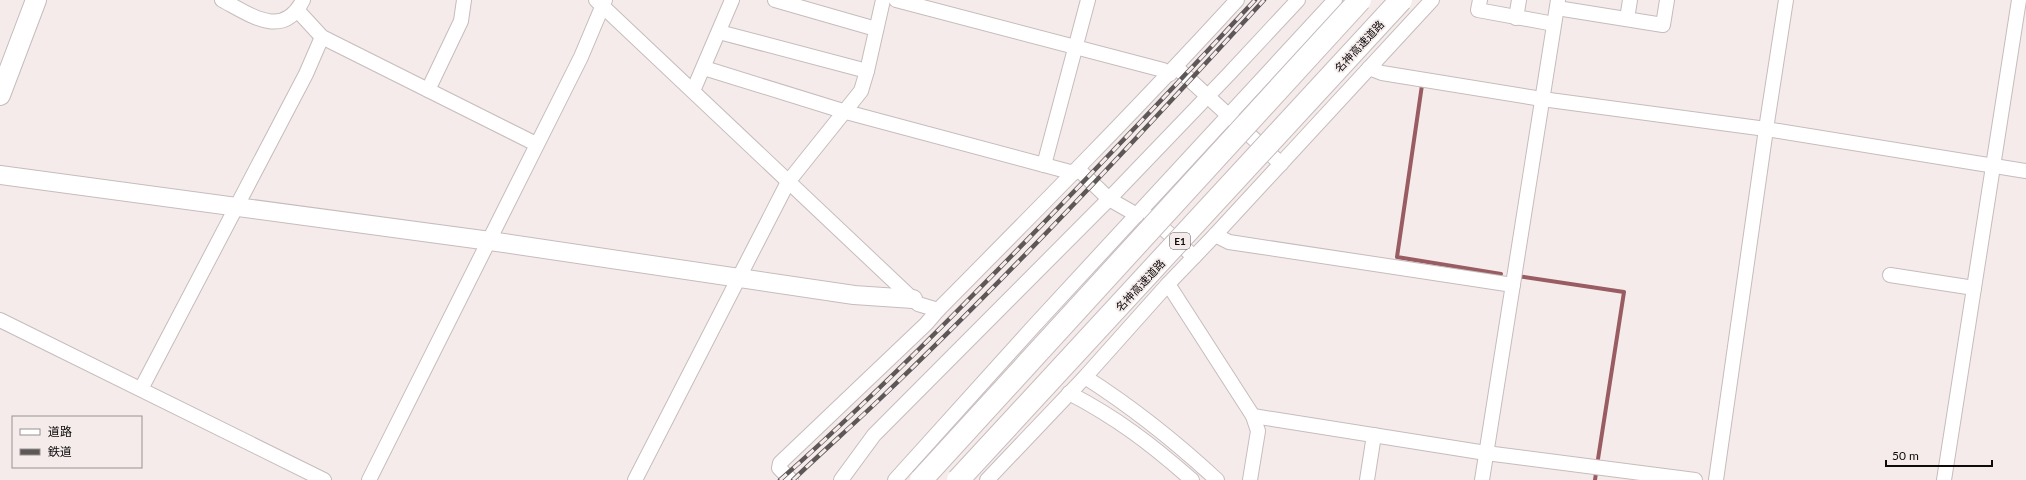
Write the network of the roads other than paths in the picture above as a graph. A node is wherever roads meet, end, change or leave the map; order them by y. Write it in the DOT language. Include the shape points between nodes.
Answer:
graph roads {
  1 [pos="36,0"];
  2 [pos="222,0"];
  3 [pos="464,0"];
  4 [pos="732,0"];
  5 [pos="775,0"];
  6 [pos="884,0"];
  7 [pos="896,0"];
  8 [pos="1088,0"];
  9 [pos="1237,0"];
  10 [pos="1298,0"];
  11 [pos="1335,0"];
  12 [pos="1360,0"];
  13 [pos="1402,0"];
  14 [pos="1432,0"];
  15 [pos="1480,0"];
  16 [pos="1519,0"];
  17 [pos="1630,0"];
  18 [pos="1667,0"];
  19 [pos="1786,0"];
  20 [pos="2019,0"];
  21 [pos="601,2"];
  22 [pos="1557,4"];
  23 [pos="301,6"];
  24 [pos="1590,6"];
  25 [pos="1516,18"];
  26 [pos="1627,19"];
  27 [pos="1554,24"];
  28 [pos="876,29"];
  29 [pos="719,32"];
  30 [pos="322,37"];
  31 [pos="1075,48"];
  32 [pos="704,68"];
  33 [pos="1369,68"];
  34 [pos="867,71"];
  35 [pos="1173,71"];
  36 [pos="428,90"];
  37 [pos="693,91"];
  38 [pos="0,95"];
  39 [pos="1208,97"];
  40 [pos="1542,99"];
  41 [pos="846,112"];
  42 [pos="1228,115"];
  43 [pos="1766,129"];
  44 [pos="536,144"];
  45 [pos="1281,164"];
  46 [pos="1044,165"];
  47 [pos="1993,166"];
  48 [pos="1076,171"];
  49 [pos="2026,171"];
  50 [pos="0,175"];
  51 [pos="788,182"];
  52 [pos="1109,199"];
  53 [pos="236,208"];
  54 [pos="1140,212"];
  55 [pos="1215,235"];
  56 [pos="490,242"];
  57 [pos="1194,257"];
  58 [pos="1890,275"];
  59 [pos="739,278"];
  60 [pos="1168,284"];
  61 [pos="1513,284"];
  62 [pos="1974,288"];
  63 [pos="913,300"];
  64 [pos="938,310"];
  65 [pos="0,320"];
  66 [pos="1084,377"];
  67 [pos="141,389"];
  68 [pos="1069,393"];
  69 [pos="1253,416"];
  70 [pos="1374,435"];
  71 [pos="1486,453"];
  72 [pos="1190,455"];
  73 [pos="1178,475"];
  74 [pos="324,480"];
  75 [pos="369,480"];
  76 [pos="635,480"];
  77 [pos="791,480"];
  78 [pos="841,480"];
  79 [pos="895,480"];
  80 [pos="921,480"];
  81 [pos="958,480"];
  82 [pos="987,480"];
  83 [pos="1192,480"];
  84 [pos="1217,480"];
  85 [pos="1250,480"];
  86 [pos="1368,480"];
  87 [pos="1482,480"];
  88 [pos="1695,480"];
  89 [pos="1716,480"];
  90 [pos="1944,480"];
  1 -- 38 [label="main road"];
  2 -- 23 [label="street" via="258,18 274,22 284,21"];
  3 -- 36 [label="street" via="461,21"];
  4 -- 29 [label="street"];
  5 -- 28 [label="street"];
  6 -- 28 [label="street"];
  7 -- 31 [label="street"];
  8 -- 31 [label="street"];
  9 -- 35 [label="street"];
  10 -- 39 [label="street"];
  11 -- 42 [label="street"];
  12 -- 80 [label="highway, bridge"];
  13 -- 81 [label="highway, 名神高速道路 / E1, bridge"];
  14 -- 33 [label="street"];
  15 -- 25 [label="street" via="1478,10"];
  16 -- 25 [label="street"];
  17 -- 26 [label="street"];
  18 -- 26 [label="street" via="1663,24"];
  19 -- 43 [label="street"];
  20 -- 47 [label="street"];
  21 -- 37 [label="street"];
  21 -- 44 [label="street" via="581,57"];
  22 -- 24 [label="street"];
  22 -- 27 [label="street"];
  23 -- 30 [label="street"];
  24 -- 26 [label="street"];
  25 -- 27 [label="street"];
  27 -- 40 [label="street"];
  28 -- 34 [label="street"];
  29 -- 32 [label="street"];
  29 -- 34 [label="street"];
  30 -- 36 [label="street"];
  30 -- 53 [label="street" via="306,74"];
  31 -- 35 [label="street"];
  31 -- 46 [label="street"];
  32 -- 37 [label="street"];
  32 -- 41 [label="street"];
  33 -- 40 [label="street" via="1382,73"];
  33 -- 45 [label="street"];
  34 -- 41 [label="street" via="860,91"];
  35 -- 39 [label="street"];
  35 -- 48 [label="street"];
  36 -- 44 [label="street"];
  37 -- 51 [label="street"];
  39 -- 42 [label="street"];
  39 -- 52 [label="street"];
  40 -- 43 [label="street"];
  40 -- 61 [label="street"];
  41 -- 46 [label="street"];
  41 -- 51 [label="street"];
  42 -- 45 [label="street"];
  42 -- 54 [label="street"];
  43 -- 47 [label="street"];
  43 -- 89 [label="street"];
  44 -- 56 [label="street"];
  45 -- 55 [label="street"];
  46 -- 48 [label="street"];
  47 -- 49 [label="street"];
  47 -- 62 [label="street"];
  48 -- 52 [label="street"];
  48 -- 64 [label="street"];
  50 -- 53 [label="street"];
  51 -- 59 [label="street"];
  51 -- 63 [label="street"];
  52 -- 54 [label="street"];
  52 -- 78 [label="street" via="874,435"];
  53 -- 56 [label="street"];
  53 -- 67 [label="street"];
  54 -- 57 [label="street"];
  54 -- 79 [label="street"];
  55 -- 57 [label="street"];
  55 -- 61 [label="street" via="1229,242"];
  56 -- 59 [label="street"];
  56 -- 75 [label="street"];
  57 -- 60 [label="street"];
  58 -- 62 [label="street"];
  59 -- 63 [label="street" via="854,295"];
  59 -- 76 [label="street"];
  60 -- 66 [label="street"];
  60 -- 69 [label="street"];
  61 -- 71 [label="street"];
  62 -- 90 [label="street"];
  63 -- 64 [label="street"];
  64 -- 77 [label="street" via="780,463 779,468"];
  65 -- 67 [label="street"];
  66 -- 68 [label="street"];
  66 -- 72 [label="street" via="1120,400"];
  67 -- 74 [label="street"];
  68 -- 73 [label="street" via="1105,412 1142,437"];
  68 -- 82 [label="street"];
  69 -- 70 [label="street"];
  69 -- 85 [label="street" via="1258,430"];
  70 -- 71 [label="street"];
  70 -- 86 [label="street"];
  71 -- 87 [label="street"];
  71 -- 88 [label="street"];
  72 -- 73 [label="street"];
  72 -- 84 [label="street"];
  73 -- 83 [label="street"];
}
